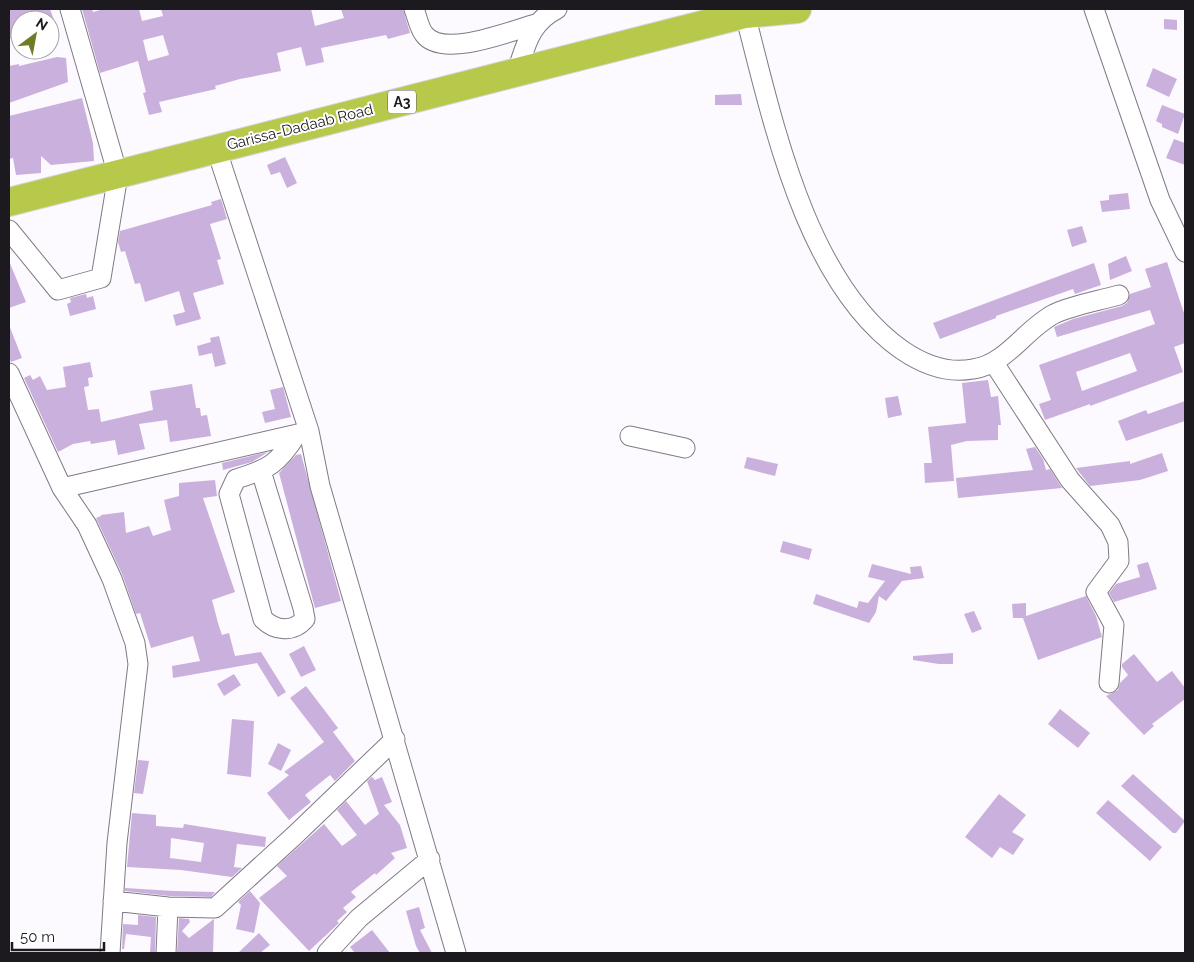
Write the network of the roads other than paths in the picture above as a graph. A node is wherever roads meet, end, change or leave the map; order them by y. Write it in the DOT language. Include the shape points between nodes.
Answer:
graph roads {
  1 [pos="70,9"];
  2 [pos="414,9"];
  3 [pos="556,9"];
  4 [pos="797,9"];
  5 [pos="1094,9"];
  6 [pos="745,14"];
  7 [pos="535,24"];
  8 [pos="516,74"];
  9 [pos="216,148"];
  10 [pos="118,175"];
  11 [pos="9,202"];
  12 [pos="9,230"];
  13 [pos="1185,252"];
  14 [pos="1119,295"];
  15 [pos="994,362"];
  16 [pos="9,373"];
  17 [pos="303,433"];
  18 [pos="630,436"];
  19 [pos="686,448"];
  20 [pos="261,471"];
  21 [pos="62,488"];
  22 [pos="1110,683"];
  23 [pos="395,739"];
  24 [pos="430,859"];
  25 [pos="113,901"];
  26 [pos="168,906"];
  27 [pos="110,953"];
  28 [pos="166,953"];
  29 [pos="328,953"];
  30 [pos="456,953"];
  1 -- 10 [label="street"];
  2 -- 7 [label="street" via="424,34 444,46"];
  3 -- 7 [label="street"];
  4 -- 6 [label="highway, Garissa-Dadaab Road / A3"];
  5 -- 13 [label="street" via="1160,200"];
  6 -- 8 [label="highway, Garissa-Dadaab Road / A3"];
  6 -- 15 [label="street" via="780,148 820,249 855,304 884,337 915,358 941,370 973,369"];
  7 -- 8 [label="street"];
  8 -- 9 [label="highway, Garissa-Dadaab Road / A3"];
  9 -- 10 [label="highway, Garissa-Dadaab Road / A3"];
  9 -- 17 [label="street"];
  10 -- 11 [label="highway, Garissa-Dadaab Road / A3"];
  10 -- 12 [label="street" via="101,278 58,290"];
  14 -- 15 [label="street" via="1054,314"];
  15 -- 22 [label="street" via="1070,480 1110,525 1118,542 1119,560 1096,592 1114,625"];
  16 -- 21 [label="street"];
  17 -- 20 [label="street" via="283,456"];
  17 -- 21 [label="street"];
  17 -- 23 [label="street"];
  18 -- 19 [label="street"];
  20 -- 20 [label="street" via="236,479 229,494 263,619 270,627 279,630 294,627 305,619"];
  21 -- 25 [label="street" via="87,525 112,579 135,643 138,664"];
  23 -- 24 [label="street"];
  23 -- 26 [label="street" via="215,908"];
  24 -- 29 [label="street" via="359,918"];
  24 -- 30 [label="street"];
  25 -- 26 [label="street"];
  25 -- 27 [label="street"];
  26 -- 28 [label="street"];
}
